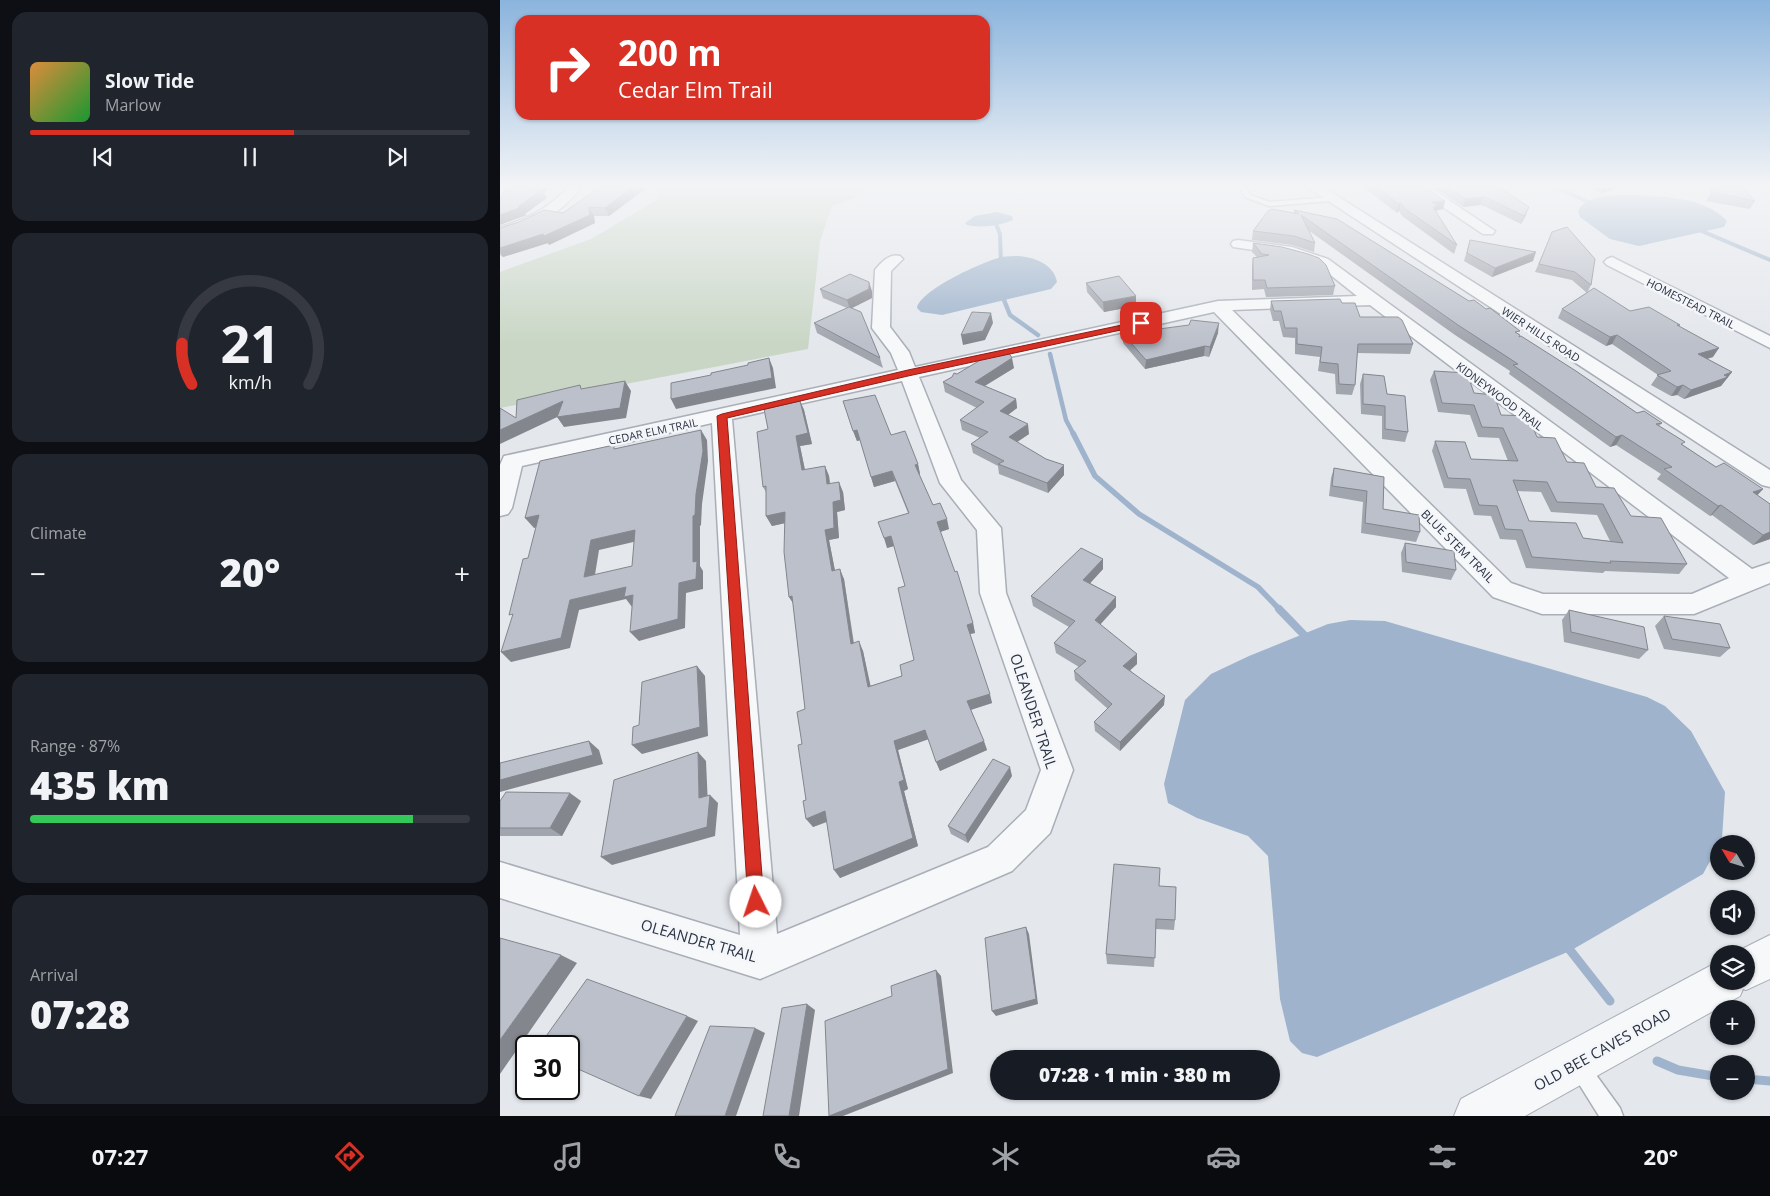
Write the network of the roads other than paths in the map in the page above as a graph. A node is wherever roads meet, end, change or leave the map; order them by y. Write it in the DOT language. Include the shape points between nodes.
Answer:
graph roads {
  1 [pos="1393,239"];
  2 [pos="1238,244"];
  3 [pos="895,259"];
  4 [pos="1612,262"];
  5 [pos="1372,300"];
  6 [pos="1218,306"];
  7 [pos="1770,343"];
  8 [pos="908,373"];
  9 [pos="722,416"];
  10 [pos="1770,480"];
  11 [pos="500,508"];
  12 [pos="1759,576"];
  13 [pos="500,880"];
  14 [pos="1770,956"];
  15 [pos="760,960"];
  16 [pos="1755,964"];
  17 [pos="1710,989"];
  18 [pos="1576,1064"];
  19 [pos="1478,1116"];
  20 [pos="1612,1116"];
  1 -- 10 [label="street, WIER HILLS ROAD"];
  2 -- 5 [label="street, KIDNEYWOOD TRAIL" via="1282,248 1305,254 1322,262"];
  3 -- 8 [label="street, OLEANDER TRAIL" via="883,270 882,328 900,352"];
  4 -- 7 [label="street, HOMESTEAD TRAIL"];
  5 -- 6 [label="street, CEDAR ELM TRAIL"];
  5 -- 12 [label="street, KIDNEYWOOD TRAIL"];
  6 -- 8 [label="street, CEDAR ELM TRAIL"];
  6 -- 12 [label="street, BLUE STEM TRAIL" via="1502,590 1542,604 1694,604"];
  8 -- 9 [label="street, CEDAR ELM TRAIL"];
  8 -- 15 [label="street, OLEANDER TRAIL" via="951,483 989,528 993,593 1057,770 1038,821 1000,859"];
  9 -- 11 [label="street, CEDAR ELM TRAIL" via="512,461"];
  9 -- 15 [label="street"];
  13 -- 15 [label="street, OLEANDER TRAIL"];
  14 -- 16 [label="street"];
  17 -- 18 [label="street, OLD BEE CAVES ROAD"];
  18 -- 19 [label="street, OLD BEE CAVES ROAD"];
  18 -- 20 [label="lane"];
}
